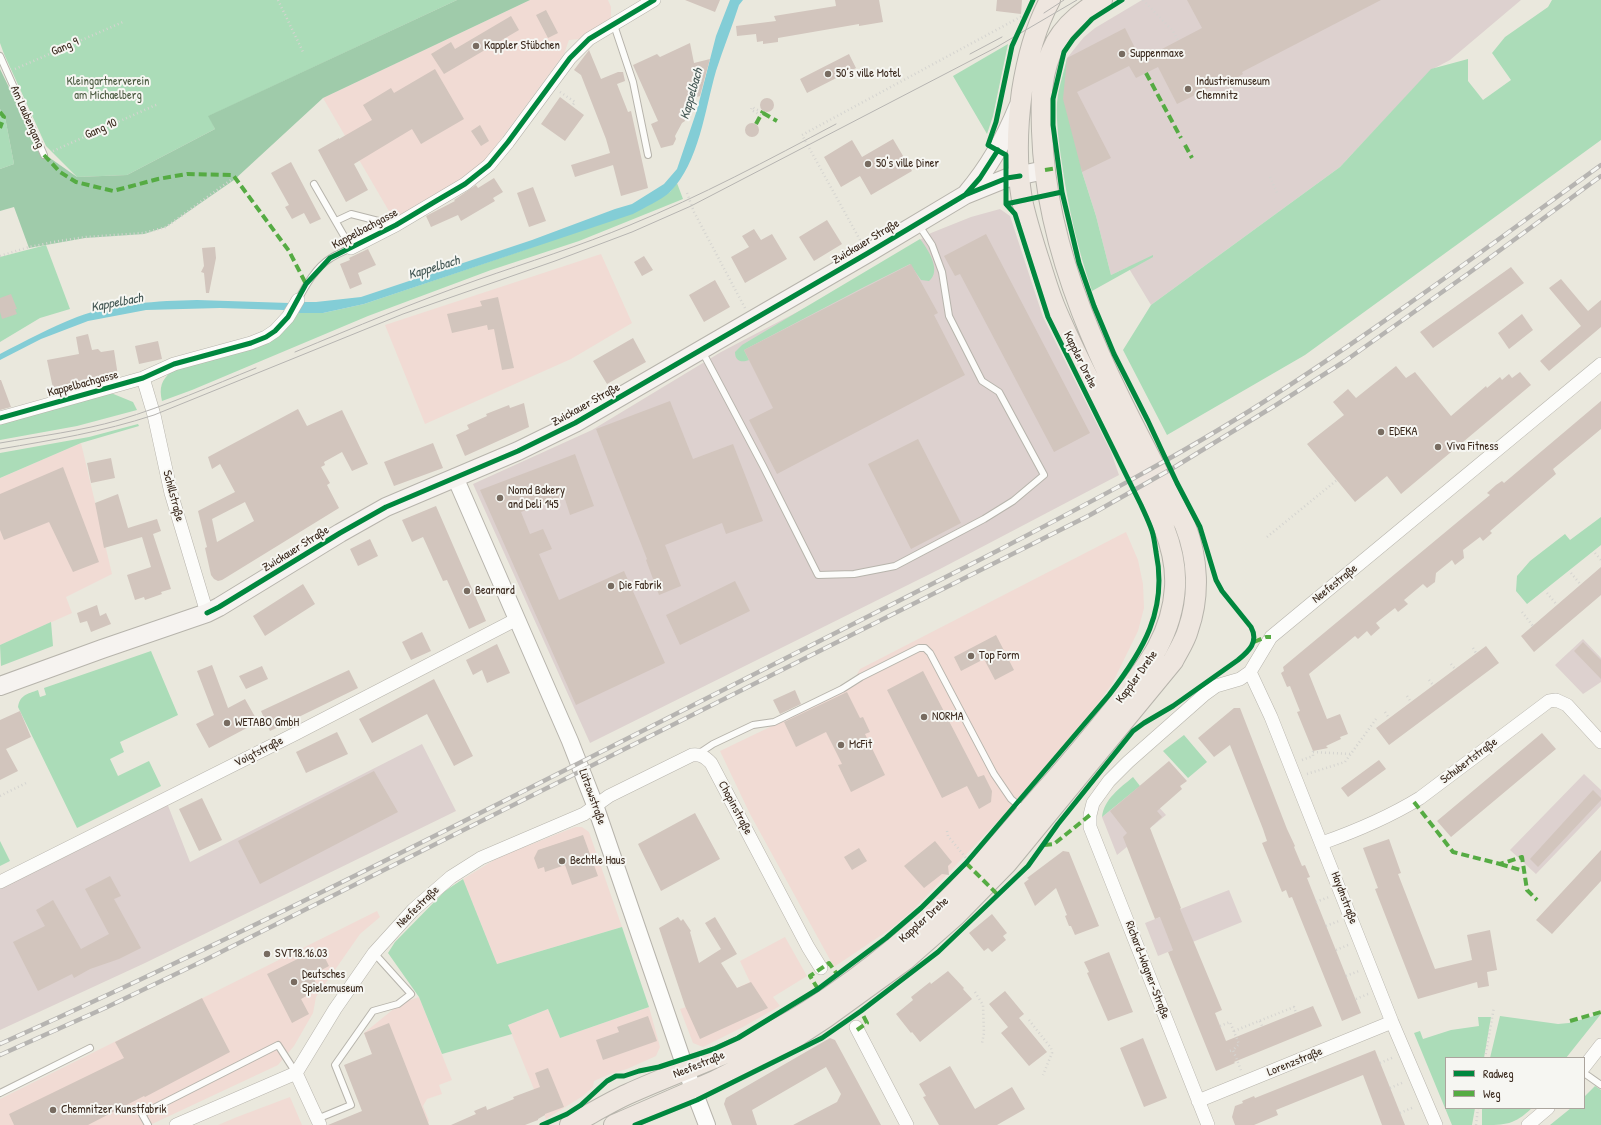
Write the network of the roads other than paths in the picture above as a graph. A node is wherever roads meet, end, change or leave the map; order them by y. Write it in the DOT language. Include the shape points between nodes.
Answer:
graph roads {
  1 [pos="654,0"];
  2 [pos="1050,0"];
  3 [pos="1102,0"];
  4 [pos="614,25"];
  5 [pos="0,56"];
  6 [pos="1020,102"];
  7 [pos="44,155"];
  8 [pos="648,155"];
  9 [pos="1045,170"];
  10 [pos="1020,176"];
  11 [pos="314,184"];
  12 [pos="965,195"];
  13 [pos="336,221"];
  14 [pos="917,223"];
  15 [pos="396,225"];
  16 [pos="351,248"];
  17 [pos="298,300"];
  18 [pos="1068,311"];
  19 [pos="701,350"];
  20 [pos="1601,364"];
  21 [pos="143,378"];
  22 [pos="0,418"];
  23 [pos="455,477"];
  24 [pos="207,613"];
  25 [pos="517,619"];
  26 [pos="1250,672"];
  27 [pos="0,686"];
  28 [pos="1601,742"];
  29 [pos="698,754"];
  30 [pos="595,805"];
  31 [pos="1027,812"];
  32 [pos="1322,843"];
  33 [pos="0,882"];
  34 [pos="374,953"];
  35 [pos="820,968"];
  36 [pos="806,1012"];
  37 [pos="1392,1022"];
  38 [pos="856,1027"];
  39 [pos="799,1035"];
  40 [pos="1601,1045"];
  41 [pos="90,1048"];
  42 [pos="1585,1066"];
  43 [pos="686,1070"];
  44 [pos="296,1073"];
  45 [pos="1585,1074"];
  46 [pos="1601,1085"];
  47 [pos="693,1090"];
  48 [pos="0,1093"];
  49 [pos="1198,1101"];
  50 [pos="1547,1109"];
  51 [pos="318,1122"];
  52 [pos="148,1125"];
  53 [pos="176,1125"];
  54 [pos="570,1125"];
  55 [pos="614,1125"];
  56 [pos="707,1125"];
  57 [pos="907,1125"];
  58 [pos="1208,1125"];
  59 [pos="1436,1125"];
  60 [pos="1528,1125"];
  1 -- 4 [label="street, Kappelbachgasse"];
  2 -- 6 [label="main road, Zwickauer Straße" via="1026,64"];
  3 -- 9 [label="main road" via="1082,13 1064,31 1049,58 1041,98"];
  4 -- 8 [label="lane" via="633,82"];
  4 -- 15 [label="street, Kappelbachgasse" via="589,40 570,58 488,165 465,184"];
  5 -- 7 [label="lane, Am Laubengang"];
  6 -- 10 [label="main road, Kappler Drehe" via="1017,134"];
  6 -- 12 [label="main road, Zwickauer Straße" via="1008,132 989,165"];
  9 -- 10 [label="main road, Zwickauer Straße"];
  9 -- 18 [label="main road, Kappler Drehe" via="1057,236 1070,283"];
  10 -- 12 [label="main road, Zwickauer Straße" via="1007,178"];
  10 -- 18 [label="main road, Kappler Drehe" via="1022,201 1032,237"];
  11 -- 13 [label="lane"];
  12 -- 14 [label="main road, Zwickauer Straße"];
  13 -- 15 [label="lane" via="351,214"];
  13 -- 16 [label="lane"];
  14 -- 19 [label="main road, Zwickauer Straße"];
  14 -- 19 [label="lane" via="932,245 942,272 949,316 982,382 999,392 1044,475 1013,501 984,520 895,566 854,574 818,575"];
  15 -- 16 [label="street, Kappelbachgasse"];
  16 -- 17 [label="lane, Kappelbachgasse" via="330,258 306,284"];
  17 -- 21 [label="street, Kappelbachgasse" via="288,317 266,337 174,364"];
  18 -- 31 [label="main road, Kappler Drehe" via="1164,530 1172,554 1175,587 1169,622 1146,668"];
  18 -- 39 [label="main road, Kappler Drehe" via="1098,352 1191,541 1195,589 1188,631 1173,661 987,885 905,960"];
  19 -- 23 [label="main road, Zwickauer Straße" via="568,427"];
  20 -- 26 [label="street, Neefestraße" via="1270,637"];
  21 -- 22 [label="street, Kappelbachgasse"];
  21 -- 24 [label="street, Schillstraße" via="171,493"];
  23 -- 24 [label="main road, Zwickauer Straße" via="386,507"];
  23 -- 25 [label="street, Lützowstraße"];
  24 -- 27 [label="main road, Zwickauer Straße"];
  25 -- 30 [label="street, Lützowstraße"];
  25 -- 33 [label="street, Voigtstraße"];
  26 -- 32 [label="street, Haydnstraße" via="1271,716"];
  26 -- 49 [label="street, Richard-Wagner-Straße" via="1216,686 1128,762 1108,781 1093,803 1090,815 1090,827"];
  28 -- 32 [label="street, Schubertstraße" via="1567,705 1556,700 1549,701 1420,798 1358,830"];
  29 -- 30 [label="street" via="685,758"];
  29 -- 31 [label="lane" via="739,731 753,725 774,722 919,648 925,648 994,774 1011,799"];
  29 -- 35 [label="street, Chopinstraße" via="706,757 711,763"];
  30 -- 34 [label="street, Neefestraße" via="584,814 481,858 451,877 413,910"];
  30 -- 43 [label="street, Lützowstraße"];
  31 -- 36 [label="main road, Kappler Drehe" via="974,872 929,917 865,971"];
  32 -- 37 [label="street, Haydnstraße"];
  34 -- 44 [label="street, Neefestraße"];
  34 -- 51 [label="lane" via="411,994 398,1004 373,1011 335,1065 352,1105"];
  36 -- 43 [label="main road, Neefestraße" via="740,1048"];
  37 -- 49 [label="street, Lorenzstraße"];
  37 -- 59 [label="street, Haydnstraße"];
  38 -- 57 [label="street"];
  39 -- 47 [label="main road, Neefestraße" via="738,1069"];
  40 -- 42 [label="street"];
  41 -- 48 [label="lane"];
  43 -- 47 [label="street, Lützowstraße"];
  43 -- 54 [label="main road, Neefestraße" via="626,1095"];
  44 -- 51 [label="street"];
  44 -- 52 [label="lane" via="278,1045 142,1114"];
  44 -- 53 [label="street"];
  45 -- 46 [label="lane"];
  47 -- 55 [label="main road, Neefestraße"];
  47 -- 56 [label="street, Lützowstraße"];
  49 -- 58 [label="street, Richard-Wagner-Straße"];
  50 -- 60 [label="street"];
}
